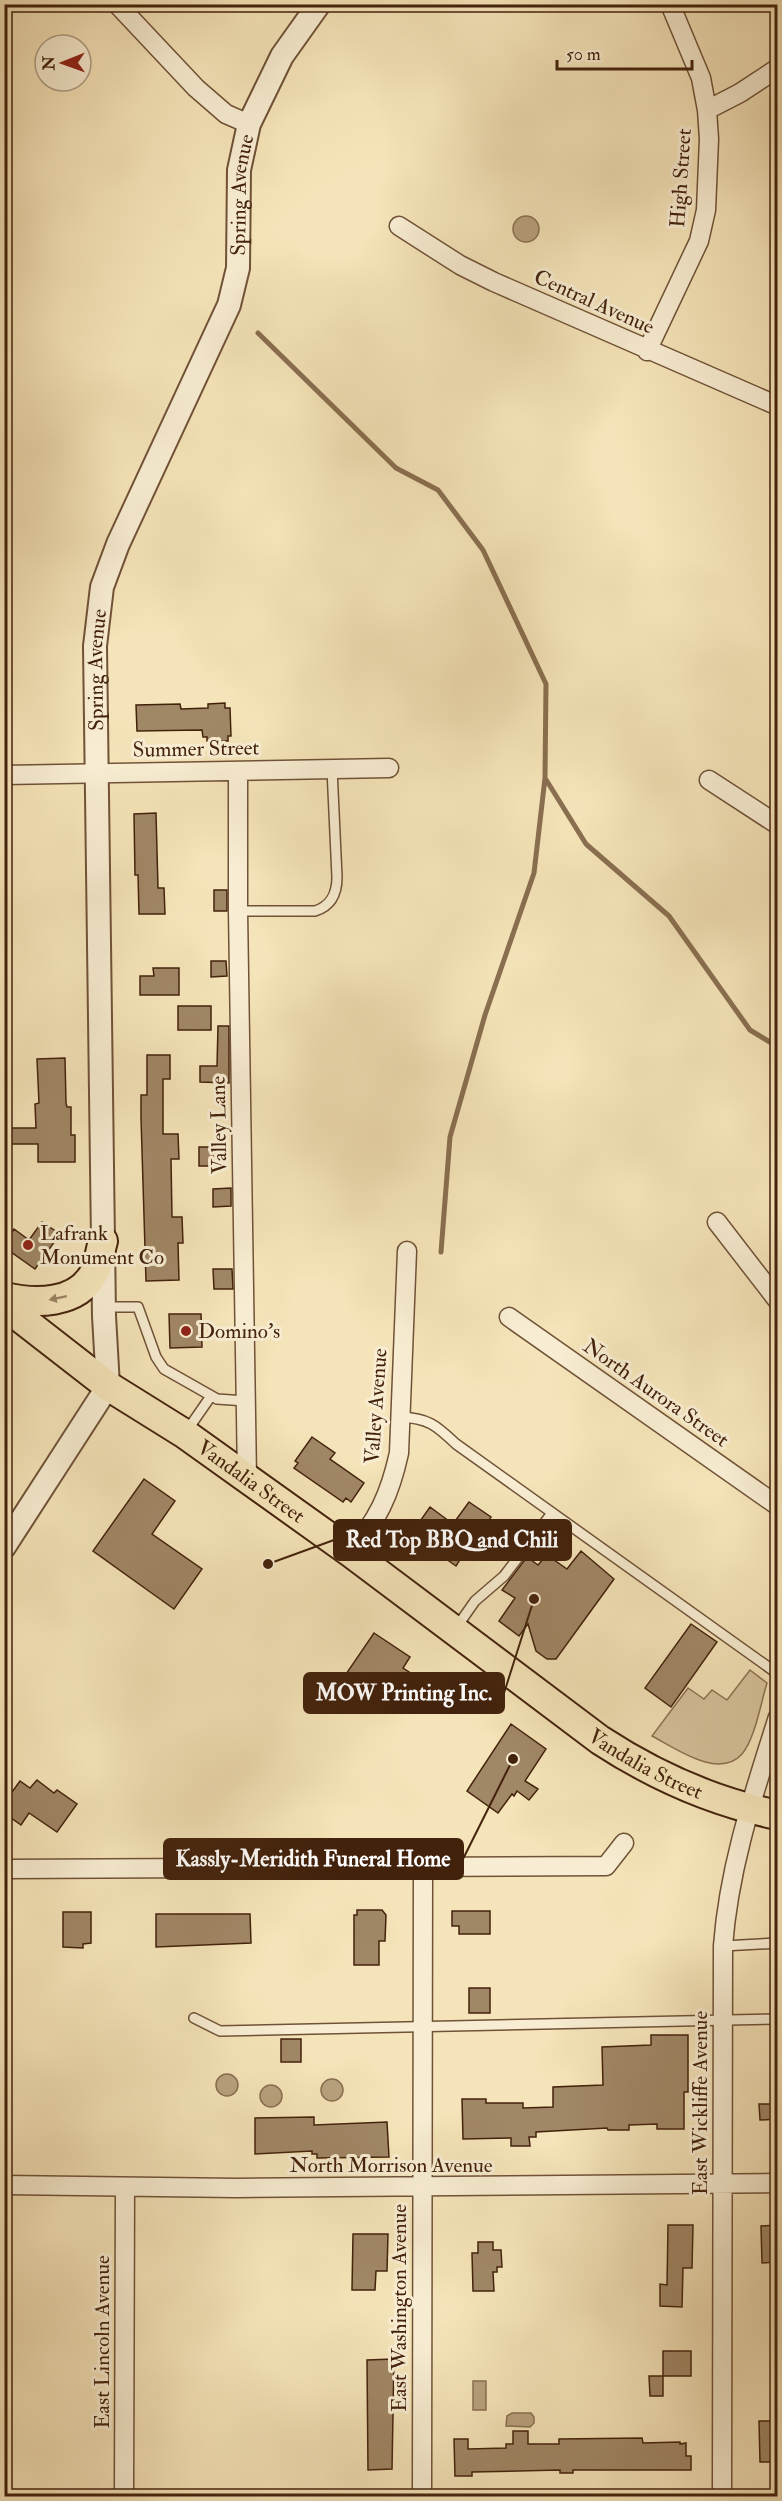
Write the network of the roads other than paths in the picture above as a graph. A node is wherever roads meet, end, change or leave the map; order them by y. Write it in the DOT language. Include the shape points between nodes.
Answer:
graph roads {
  1 [pos="117,4"];
  2 [pos="319,4"];
  3 [pos="670,4"];
  4 [pos="777,68"];
  5 [pos="707,110"];
  6 [pos="249,124"];
  7 [pos="399,226"];
  8 [pos="648,351"];
  9 [pos="777,406"];
  10 [pos="389,768"];
  11 [pos="332,770"];
  12 [pos="238,771"];
  13 [pos="96,773"];
  14 [pos="4,775"];
  15 [pos="709,780"];
  16 [pos="777,825"];
  17 [pos="238,911"];
  18 [pos="717,1222"];
  19 [pos="103,1241"];
  20 [pos="407,1251"];
  21 [pos="4,1297"];
  22 [pos="777,1300"];
  23 [pos="4,1305"];
  24 [pos="104,1306"];
  25 [pos="509,1317"];
  26 [pos="108,1386"];
  27 [pos="211,1396"];
  28 [pos="246,1401"];
  29 [pos="400,1417"];
  30 [pos="185,1434"];
  31 [pos="247,1478"];
  32 [pos="777,1506"];
  33 [pos="552,1513"];
  34 [pos="4,1547"];
  35 [pos="350,1552"];
  36 [pos="454,1630"];
  37 [pos="777,1674"];
  38 [pos="777,1717"];
  39 [pos="749,1809"];
  40 [pos="777,1815"];
  41 [pos="624,1843"];
  42 [pos="423,1866"];
  43 [pos="4,1869"];
  44 [pos="777,1943"];
  45 [pos="723,1946"];
  46 [pos="194,2018"];
  47 [pos="777,2019"];
  48 [pos="723,2021"];
  49 [pos="422,2027"];
  50 [pos="777,2182"];
  51 [pos="722,2184"];
  52 [pos="4,2185"];
  53 [pos="125,2187"];
  54 [pos="422,2187"];
  55 [pos="124,2496"];
  56 [pos="422,2496"];
  57 [pos="722,2496"];
  1 -- 6 [label="street" via="226,114"];
  2 -- 6 [label="street, Spring Avenue" via="282,56"];
  3 -- 5 [label="street, High Street" via="697,68"];
  4 -- 5 [label="street"];
  5 -- 8 [label="street, High Street" via="703,229"];
  6 -- 13 [label="street, Spring Avenue" via="239,170 238,268 229,305 118,544 102,587 95,646"];
  7 -- 8 [label="street, Central Avenue" via="460,265"];
  8 -- 9 [label="street, Central Avenue"];
  10 -- 11 [label="street, Summer Street"];
  11 -- 12 [label="street, Summer Street"];
  11 -- 17 [label="lane" via="337,888 332,900 315,911"];
  12 -- 13 [label="street, Summer Street"];
  12 -- 17 [label="street, Valley Lane"];
  13 -- 14 [label="street, Summer Street"];
  13 -- 19 [label="street, Spring Avenue"];
  15 -- 16 [label="street"];
  17 -- 28 [label="street, Valley Lane"];
  18 -- 22 [label="street"];
  19 -- 21 [label="main road, one-way" via="95,1272 78,1292 54,1300"];
  19 -- 24 [label="street, Spring Avenue"];
  20 -- 29 [label="street, Valley Avenue"];
  23 -- 26 [label="main road, Vandalia Street"];
  24 -- 26 [label="street, Spring Avenue"];
  24 -- 27 [label="lane" via="138,1307 160,1364"];
  25 -- 32 [label="street, North Aurora Street"];
  26 -- 30 [label="main road, Vandalia Street"];
  26 -- 34 [label="street"];
  27 -- 28 [label="lane"];
  27 -- 30 [label="lane"];
  28 -- 31 [label="street, Valley Lane"];
  29 -- 33 [label="lane" via="435,1424 456,1444"];
  29 -- 35 [label="street, Valley Avenue" via="399,1453 392,1485 367,1533"];
  30 -- 31 [label="main road, Vandalia Street"];
  31 -- 35 [label="main road, Vandalia Street"];
  33 -- 36 [label="lane" via="504,1576 476,1601"];
  33 -- 37 [label="lane"];
  35 -- 36 [label="main road, Vandalia Street"];
  36 -- 39 [label="main road, Vandalia Street" via="622,1754 692,1790"];
  38 -- 39 [label="street, East Wickliffe Avenue"];
  39 -- 40 [label="main road, Vandalia Street"];
  39 -- 45 [label="street, East Wickliffe Avenue" via="730,1885"];
  41 -- 42 [label="street" via="606,1866"];
  42 -- 43 [label="street"];
  42 -- 49 [label="street, East Washington Avenue"];
  44 -- 45 [label="lane"];
  45 -- 48 [label="street, East Wickliffe Avenue"];
  46 -- 49 [label="lane" via="220,2031"];
  47 -- 48 [label="lane"];
  48 -- 49 [label="lane"];
  48 -- 51 [label="street, East Wickliffe Avenue"];
  49 -- 54 [label="street, East Washington Avenue"];
  50 -- 51 [label="street, North Morrison Avenue"];
  51 -- 54 [label="street, North Morrison Avenue"];
  51 -- 57 [label="street, East Wickliffe Avenue"];
  52 -- 53 [label="street, North Morrison Avenue"];
  53 -- 54 [label="street, North Morrison Avenue"];
  53 -- 55 [label="street, East Lincoln Avenue"];
  54 -- 56 [label="street, East Washington Avenue"];
}
